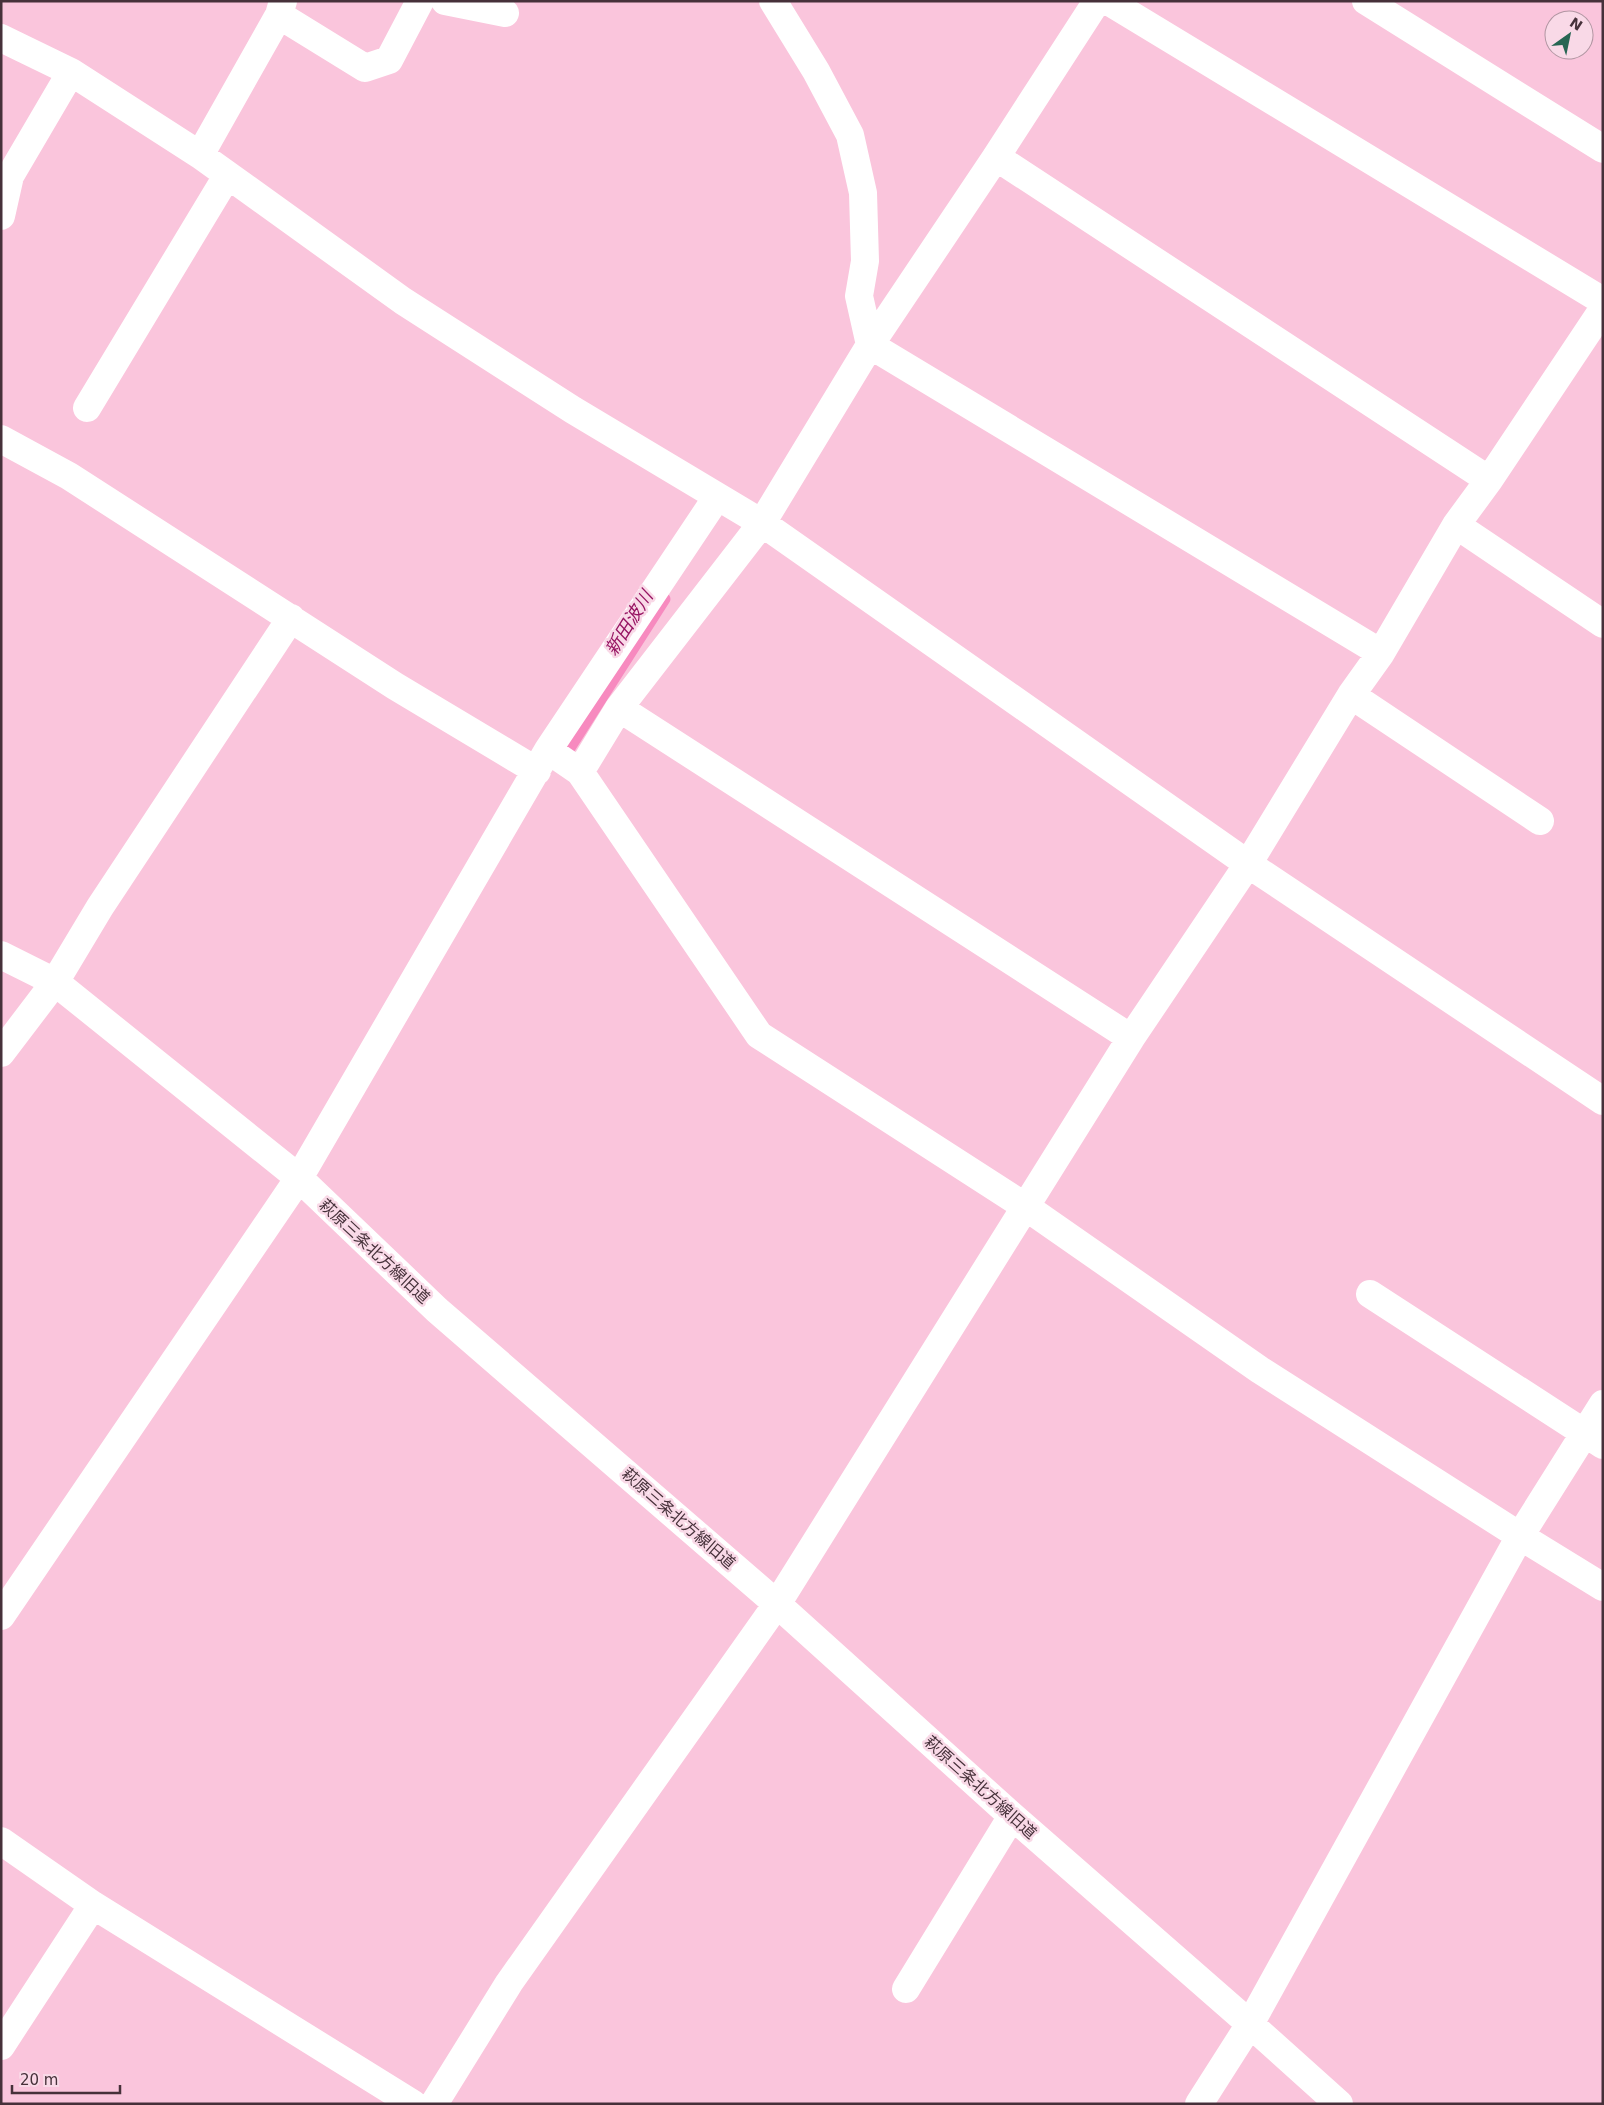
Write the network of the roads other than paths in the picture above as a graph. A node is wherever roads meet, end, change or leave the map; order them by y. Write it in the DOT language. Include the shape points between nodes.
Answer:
graph roads {
  1 [pos="420,1"];
  2 [pos="445,1"];
  3 [pos="773,1"];
  4 [pos="1097,1"];
  5 [pos="1108,1"];
  6 [pos="1366,1"];
  7 [pos="281,8"];
  8 [pos="505,13"];
  9 [pos="1,38"];
  10 [pos="71,72"];
  11 [pos="1603,149"];
  12 [pos="200,156"];
  13 [pos="996,157"];
  14 [pos="227,176"];
  15 [pos="1,216"];
  16 [pos="1603,301"];
  17 [pos="1603,309"];
  18 [pos="870,346"];
  19 [pos="87,408"];
  20 [pos="1,439"];
  21 [pos="1489,480"];
  22 [pos="717,496"];
  23 [pos="762,523"];
  24 [pos="1456,525"];
  25 [pos="291,618"];
  26 [pos="1603,624"];
  27 [pos="1381,653"];
  28 [pos="1351,695"];
  29 [pos="619,708"];
  30 [pos="543,761"];
  31 [pos="580,772"];
  32 [pos="1540,821"];
  33 [pos="1248,864"];
  34 [pos="1,955"];
  35 [pos="55,982"];
  36 [pos="1131,1038"];
  37 [pos="1,1053"];
  38 [pos="1603,1100"];
  39 [pos="299,1178"];
  40 [pos="1026,1207"];
  41 [pos="1370,1294"];
  42 [pos="1603,1404"];
  43 [pos="1594,1439"];
  44 [pos="1520,1536"];
  45 [pos="1603,1587"];
  46 [pos="777,1604"];
  47 [pos="1,1616"];
  48 [pos="1012,1816"];
  49 [pos="1,1841"];
  50 [pos="93,1905"];
  51 [pos="906,1989"];
  52 [pos="1250,2024"];
  53 [pos="1,2046"];
  54 [pos="412,2104"];
  55 [pos="434,2104"];
  56 [pos="1199,2104"];
  57 [pos="1339,2104"];
  1 -- 7 [label="street" via="389,60 365,68"];
  2 -- 8 [label="street"];
  3 -- 18 [label="street" via="850,135 862,193 865,261 859,296"];
  4 -- 13 [label="street"];
  5 -- 16 [label="street"];
  6 -- 11 [label="street"];
  7 -- 12 [label="street"];
  9 -- 10 [label="street"];
  10 -- 12 [label="street"];
  10 -- 15 [label="street" via="10,176"];
  12 -- 14 [label="street"];
  13 -- 18 [label="street"];
  13 -- 21 [label="street"];
  14 -- 19 [label="street"];
  14 -- 22 [label="street" via="403,301 572,410"];
  17 -- 21 [label="street"];
  18 -- 23 [label="street"];
  18 -- 27 [label="street"];
  20 -- 25 [label="street" via="69,476"];
  21 -- 24 [label="street"];
  22 -- 23 [label="street"];
  22 -- 30 [label="street"];
  23 -- 29 [label="street"];
  23 -- 33 [label="street"];
  24 -- 26 [label="street"];
  24 -- 27 [label="street"];
  25 -- 30 [label="street" via="394,686"];
  25 -- 35 [label="street" via="100,907"];
  27 -- 28 [label="street"];
  28 -- 32 [label="street"];
  28 -- 33 [label="street"];
  29 -- 31 [label="street"];
  29 -- 36 [label="street"];
  30 -- 31 [label="street"];
  30 -- 39 [label="street"];
  31 -- 40 [label="street" via="758,1036"];
  33 -- 36 [label="street"];
  33 -- 38 [label="street"];
  34 -- 35 [label="street, 萩原三条北方線旧道"];
  35 -- 37 [label="street"];
  35 -- 39 [label="street, 萩原三条北方線旧道"];
  36 -- 40 [label="street"];
  39 -- 46 [label="street, 萩原三条北方線旧道" via="437,1310"];
  39 -- 47 [label="street"];
  40 -- 44 [label="street" via="1260,1370"];
  40 -- 46 [label="street"];
  41 -- 43 [label="street"];
  42 -- 43 [label="street"];
  43 -- 44 [label="street"];
  44 -- 45 [label="street"];
  44 -- 52 [label="street"];
  46 -- 48 [label="street, 萩原三条北方線旧道"];
  46 -- 55 [label="street" via="509,1983"];
  48 -- 51 [label="street"];
  48 -- 52 [label="street, 萩原三条北方線旧道"];
  49 -- 50 [label="street"];
  50 -- 53 [label="street"];
  50 -- 54 [label="street"];
  52 -- 56 [label="street"];
  52 -- 57 [label="street, 萩原三条北方線旧道"];
}
